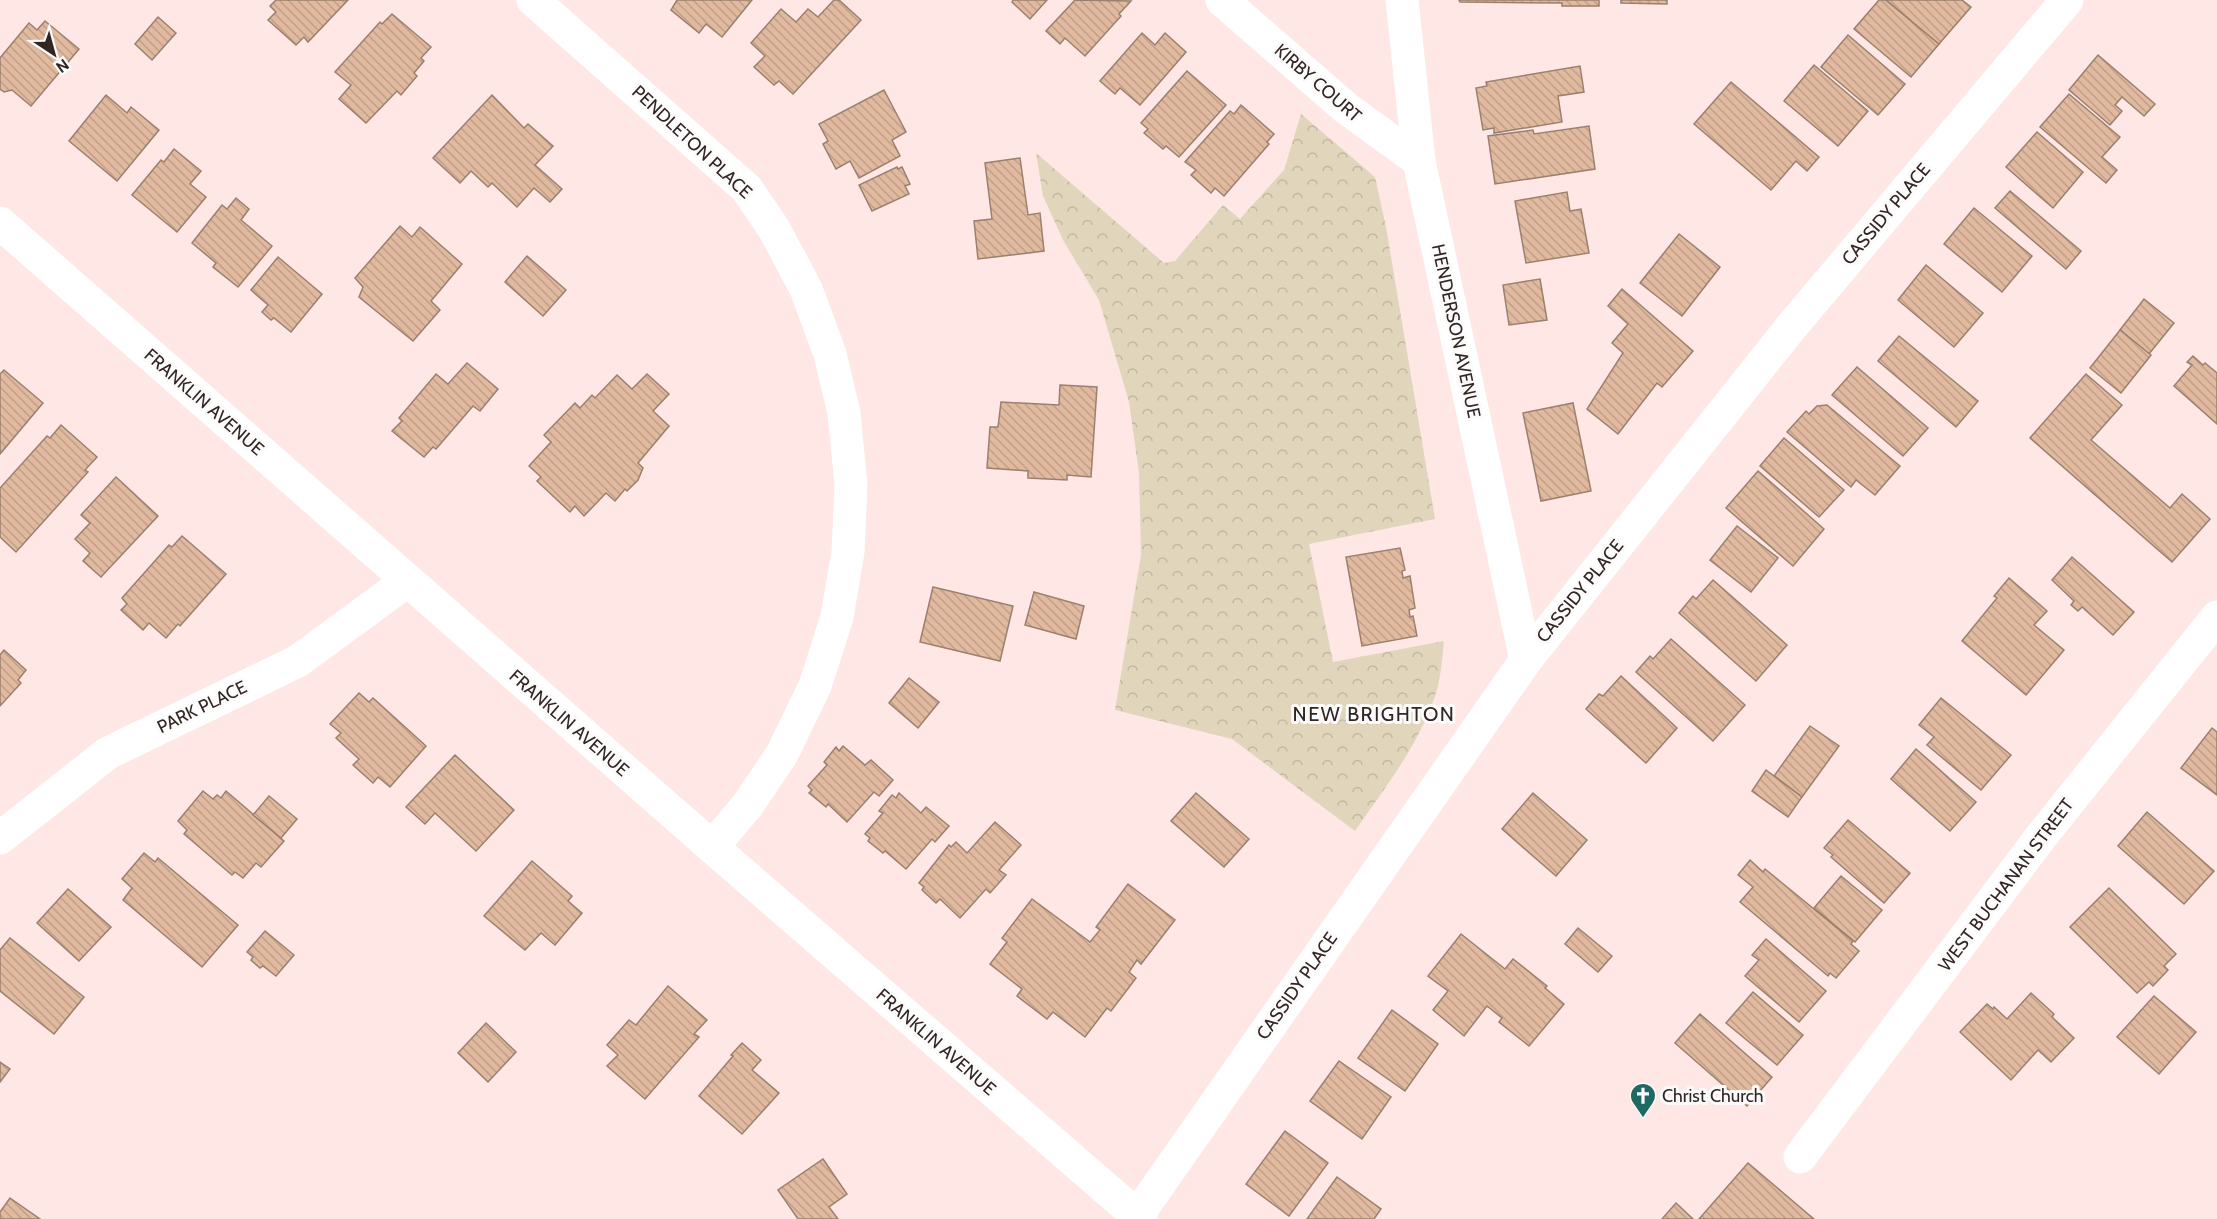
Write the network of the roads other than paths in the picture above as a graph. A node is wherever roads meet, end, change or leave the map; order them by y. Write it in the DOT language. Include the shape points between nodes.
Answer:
graph roads {
  1 [pos="533,0"];
  2 [pos="1222,0"];
  3 [pos="1402,0"];
  4 [pos="2067,0"];
  5 [pos="1419,161"];
  6 [pos="0,223"];
  7 [pos="407,581"];
  8 [pos="2217,617"];
  9 [pos="1526,660"];
  10 [pos="0,838"];
  11 [pos="712,848"];
  12 [pos="1800,1157"];
  13 [pos="1139,1217"];
  1 -- 11 [label="street, PENDLETON PLACE" via="747,189 806,289 830,354 844,413 851,485 848,552 837,617 815,686 782,754"];
  2 -- 5 [label="street, KIRBY COURT" via="1346,108"];
  3 -- 5 [label="street, HENDERSON AVENUE"];
  4 -- 9 [label="street, CASSIDY PLACE" via="1791,326"];
  5 -- 9 [label="street, HENDERSON AVENUE"];
  6 -- 7 [label="street, FRANKLIN AVENUE"];
  7 -- 10 [label="street, PARK PLACE" via="298,661 108,753"];
  7 -- 11 [label="street, FRANKLIN AVENUE"];
  8 -- 12 [label="street, WEST BUCHANAN STREET" via="2040,838"];
  9 -- 13 [label="street, CASSIDY PLACE"];
  11 -- 13 [label="street, FRANKLIN AVENUE"];
}
